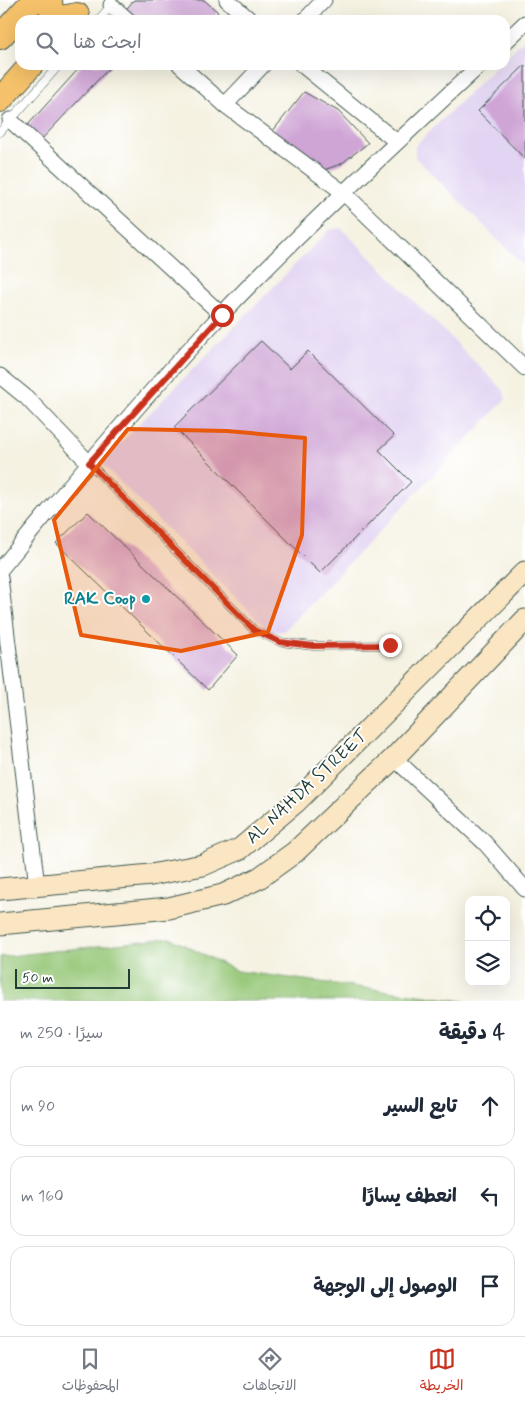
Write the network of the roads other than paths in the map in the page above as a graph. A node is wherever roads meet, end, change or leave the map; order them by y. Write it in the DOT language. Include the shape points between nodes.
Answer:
graph roads {
  1 [pos="34,0"];
  2 [pos="50,0"];
  3 [pos="227,0"];
  4 [pos="324,0"];
  5 [pos="94,10"];
  6 [pos="20,15"];
  7 [pos="55,15"];
  8 [pos="74,15"];
  9 [pos="111,15"];
  10 [pos="244,15"];
  11 [pos="310,15"];
  12 [pos="15,21"];
  13 [pos="525,23"];
  14 [pos="0,37"];
  15 [pos="510,37"];
  16 [pos="28,70"];
  17 [pos="53,70"];
  18 [pos="186,70"];
  19 [pos="258,70"];
  20 [pos="308,70"];
  21 [pos="475,70"];
  22 [pos="225,105"];
  23 [pos="5,110"];
  24 [pos="0,132"];
  25 [pos="398,142"];
  26 [pos="344,192"];
  27 [pos="222,315"];
  28 [pos="525,368"];
  29 [pos="0,376"];
  30 [pos="89,463"];
  31 [pos="0,570"];
  32 [pos="525,572"];
  33 [pos="0,577"];
  34 [pos="525,620"];
  35 [pos="390,645"];
  36 [pos="394,758"];
  37 [pos="37,886"];
  38 [pos="525,889"];
  39 [pos="0,890"];
  40 [pos="0,924"];
  1 -- 6 [label="main road"];
  2 -- 7 [label="main road"];
  3 -- 10 [label="street"];
  4 -- 11 [label="street"];
  5 -- 8 [label="main road"];
  5 -- 9 [label="street"];
  12 -- 14 [label="main road"];
  13 -- 15 [label="street"];
  16 -- 23 [label="main road"];
  17 -- 23 [label="lane"];
  18 -- 22 [label="street"];
  19 -- 22 [label="street"];
  20 -- 25 [label="street"];
  21 -- 25 [label="street"];
  22 -- 26 [label="street"];
  23 -- 24 [label="lane"];
  23 -- 27 [label="street"];
  25 -- 26 [label="street"];
  26 -- 27 [label="street"];
  26 -- 28 [label="street"];
  27 -- 30 [label="street"];
  29 -- 30 [label="street" via="27,398"];
  30 -- 31 [label="street"];
  30 -- 35 [label="lane" via="254,630 280,642 313,646"];
  32 -- 37 [label="main road, AL NAHDA STREET" via="296,802 240,848 203,865 151,875"];
  33 -- 37 [label="street"];
  34 -- 36 [label="main road, AL NAHDA STREET"];
  36 -- 38 [label="street" via="485,843"];
  36 -- 40 [label="main road, AL NAHDA STREET" via="295,852 259,878 223,895 169,908"];
  37 -- 39 [label="main road, AL NAHDA STREET"];
}
